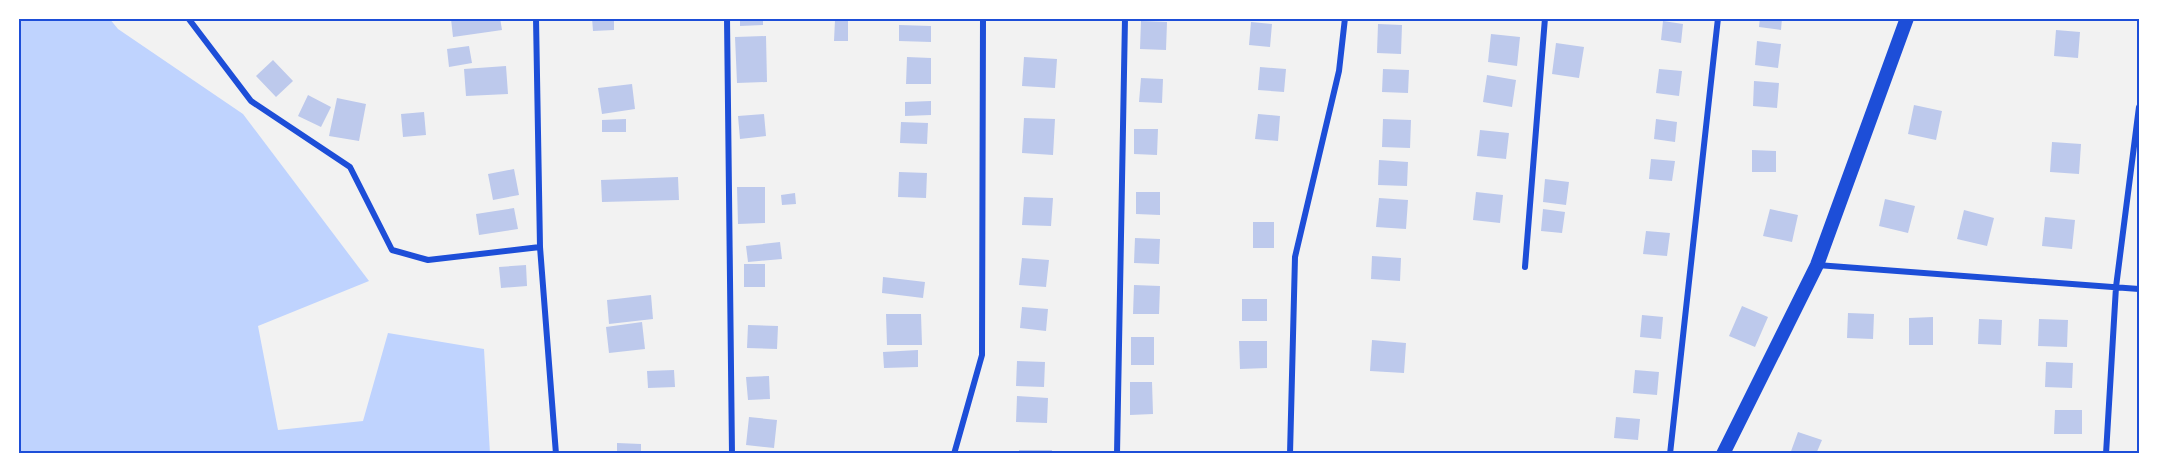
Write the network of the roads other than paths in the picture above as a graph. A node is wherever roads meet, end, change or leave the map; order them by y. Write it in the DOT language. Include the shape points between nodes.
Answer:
graph roads {
  1 [pos="188,18"];
  2 [pos="536,18"];
  3 [pos="727,18"];
  4 [pos="983,18"];
  5 [pos="1125,18"];
  6 [pos="1345,18"];
  7 [pos="1545,18"];
  8 [pos="1718,18"];
  9 [pos="1907,18"];
  10 [pos="2139,107"];
  11 [pos="540,247"];
  12 [pos="1817,265"];
  13 [pos="1525,267"];
  14 [pos="2116,287"];
  15 [pos="2139,289"];
  16 [pos="556,454"];
  17 [pos="732,454"];
  18 [pos="954,454"];
  19 [pos="1117,454"];
  20 [pos="1290,454"];
  21 [pos="1670,454"];
  22 [pos="1723,454"];
  23 [pos="2106,454"];
  1 -- 11 [label="street" via="251,101 350,167 392,250 428,260"];
  2 -- 11 [label="street"];
  3 -- 17 [label="street"];
  4 -- 18 [label="street" via="982,355"];
  5 -- 19 [label="street"];
  6 -- 20 [label="street" via="1340,71 1295,257"];
  7 -- 13 [label="street"];
  8 -- 21 [label="street"];
  9 -- 12 [label="main road"];
  10 -- 14 [label="street"];
  11 -- 16 [label="street"];
  12 -- 14 [label="street"];
  12 -- 22 [label="main road"];
  14 -- 15 [label="street"];
  14 -- 23 [label="street"];
}
